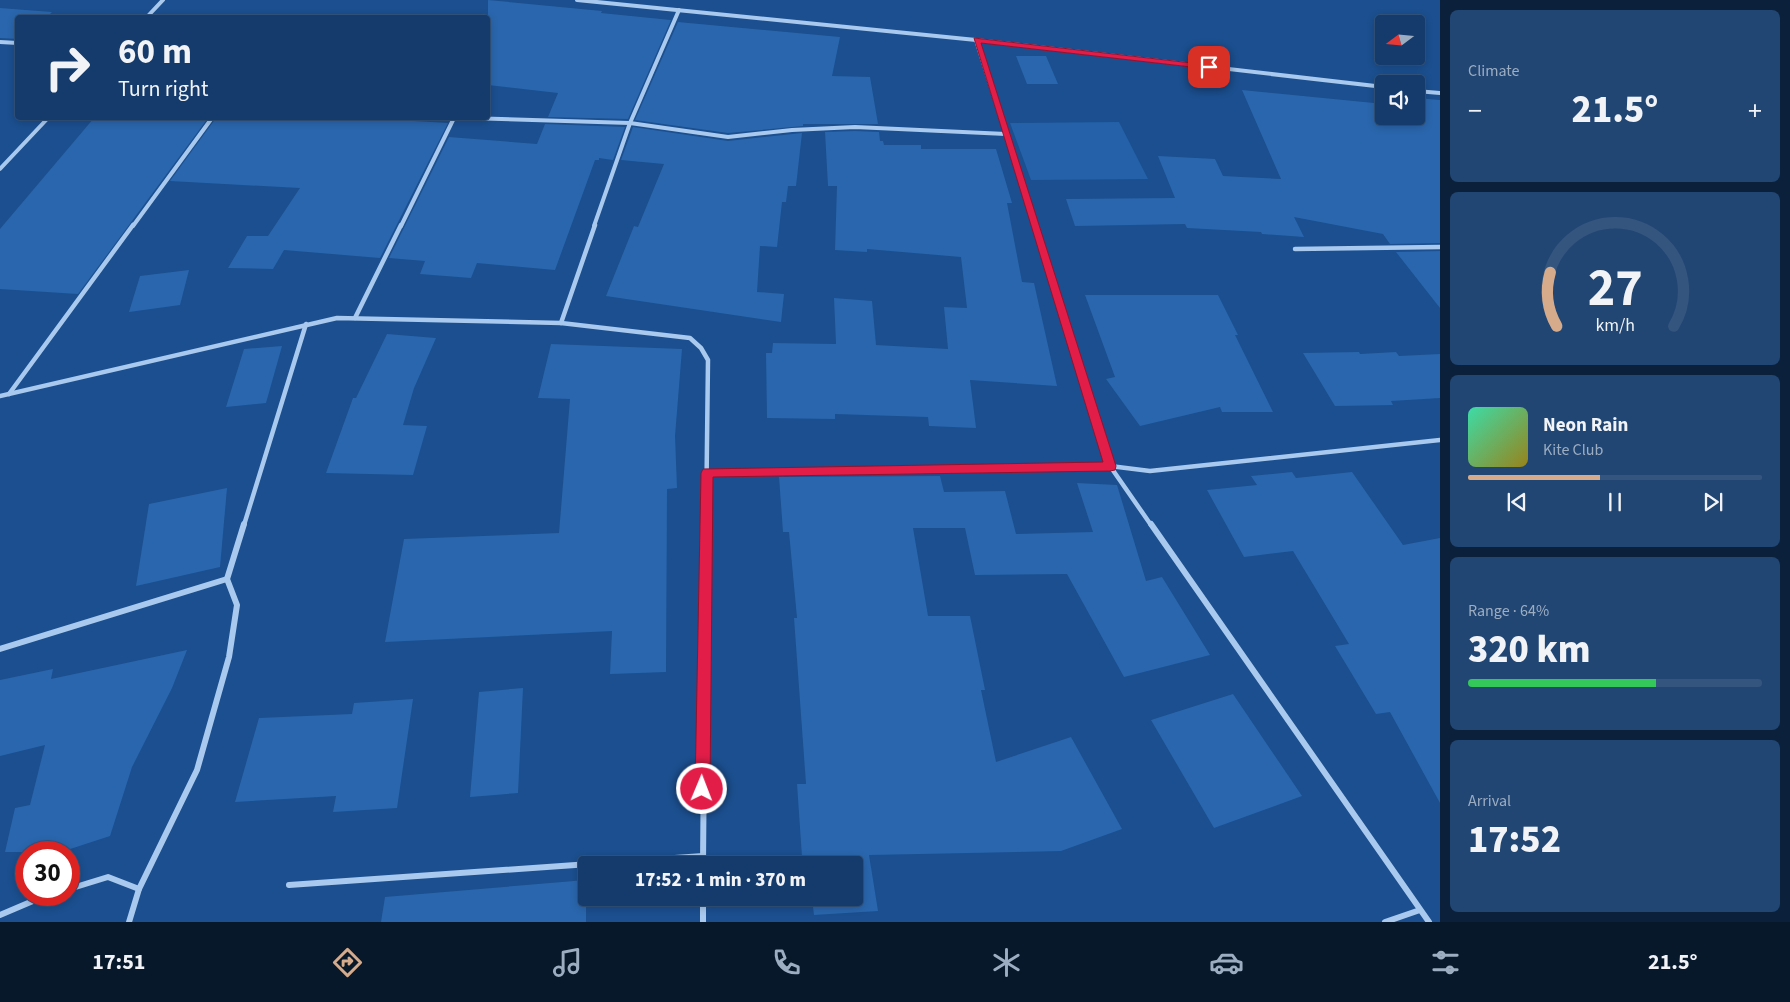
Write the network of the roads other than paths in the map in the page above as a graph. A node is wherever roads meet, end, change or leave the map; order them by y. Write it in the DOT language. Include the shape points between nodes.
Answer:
graph roads {
  1 [pos="163,0"];
  2 [pos="577,0"];
  3 [pos="679,10"];
  4 [pos="149,15"];
  5 [pos="976,40"];
  6 [pos="0,42"];
  7 [pos="15,42"];
  8 [pos="1375,86"];
  9 [pos="1425,91"];
  10 [pos="1440,93"];
  11 [pos="490,119"];
  12 [pos="46,120"];
  13 [pos="211,120"];
  14 [pos="453,120"];
  15 [pos="630,123"];
  16 [pos="1006,134"];
  17 [pos="0,169"];
  18 [pos="1440,247"];
  19 [pos="1295,249"];
  20 [pos="355,318"];
  21 [pos="561,323"];
  22 [pos="306,324"];
  23 [pos="9,394"];
  24 [pos="0,396"];
  25 [pos="1439,441"];
  26 [pos="1110,466"];
  27 [pos="707,473"];
  28 [pos="227,579"];
  29 [pos="0,649"];
  30 [pos="702,856"];
  31 [pos="578,865"];
  32 [pos="289,885"];
  33 [pos="80,886"];
  34 [pos="139,888"];
  35 [pos="21,906"];
  36 [pos="703,906"];
  37 [pos="1420,910"];
  38 [pos="0,915"];
  39 [pos="129,922"];
  40 [pos="703,922"];
  41 [pos="1385,922"];
  42 [pos="1429,922"];
  1 -- 4 [label="street"];
  2 -- 3 [label="street"];
  3 -- 5 [label="street"];
  3 -- 15 [label="street"];
  5 -- 8 [label="street"];
  5 -- 16 [label="street"];
  6 -- 7 [label="street"];
  9 -- 10 [label="street"];
  11 -- 15 [label="street"];
  12 -- 17 [label="street"];
  13 -- 23 [label="street"];
  14 -- 20 [label="street"];
  15 -- 16 [label="street" via="728,137 855,127"];
  15 -- 21 [label="street"];
  16 -- 26 [label="street"];
  18 -- 19 [label="street"];
  20 -- 21 [label="street"];
  20 -- 22 [label="street"];
  21 -- 27 [label="street" via="690,338 705,351 708,360"];
  22 -- 23 [label="street"];
  22 -- 28 [label="street"];
  23 -- 24 [label="street"];
  25 -- 26 [label="street" via="1150,470"];
  26 -- 27 [label="street"];
  26 -- 37 [label="street"];
  27 -- 30 [label="street"];
  28 -- 29 [label="street"];
  28 -- 34 [label="street" via="237,605 229,657 197,770"];
  31 -- 32 [label="street"];
  33 -- 34 [label="street" via="108,877"];
  34 -- 39 [label="street"];
  35 -- 38 [label="street"];
  36 -- 40 [label="street"];
  37 -- 41 [label="street"];
  37 -- 42 [label="street"];
}
